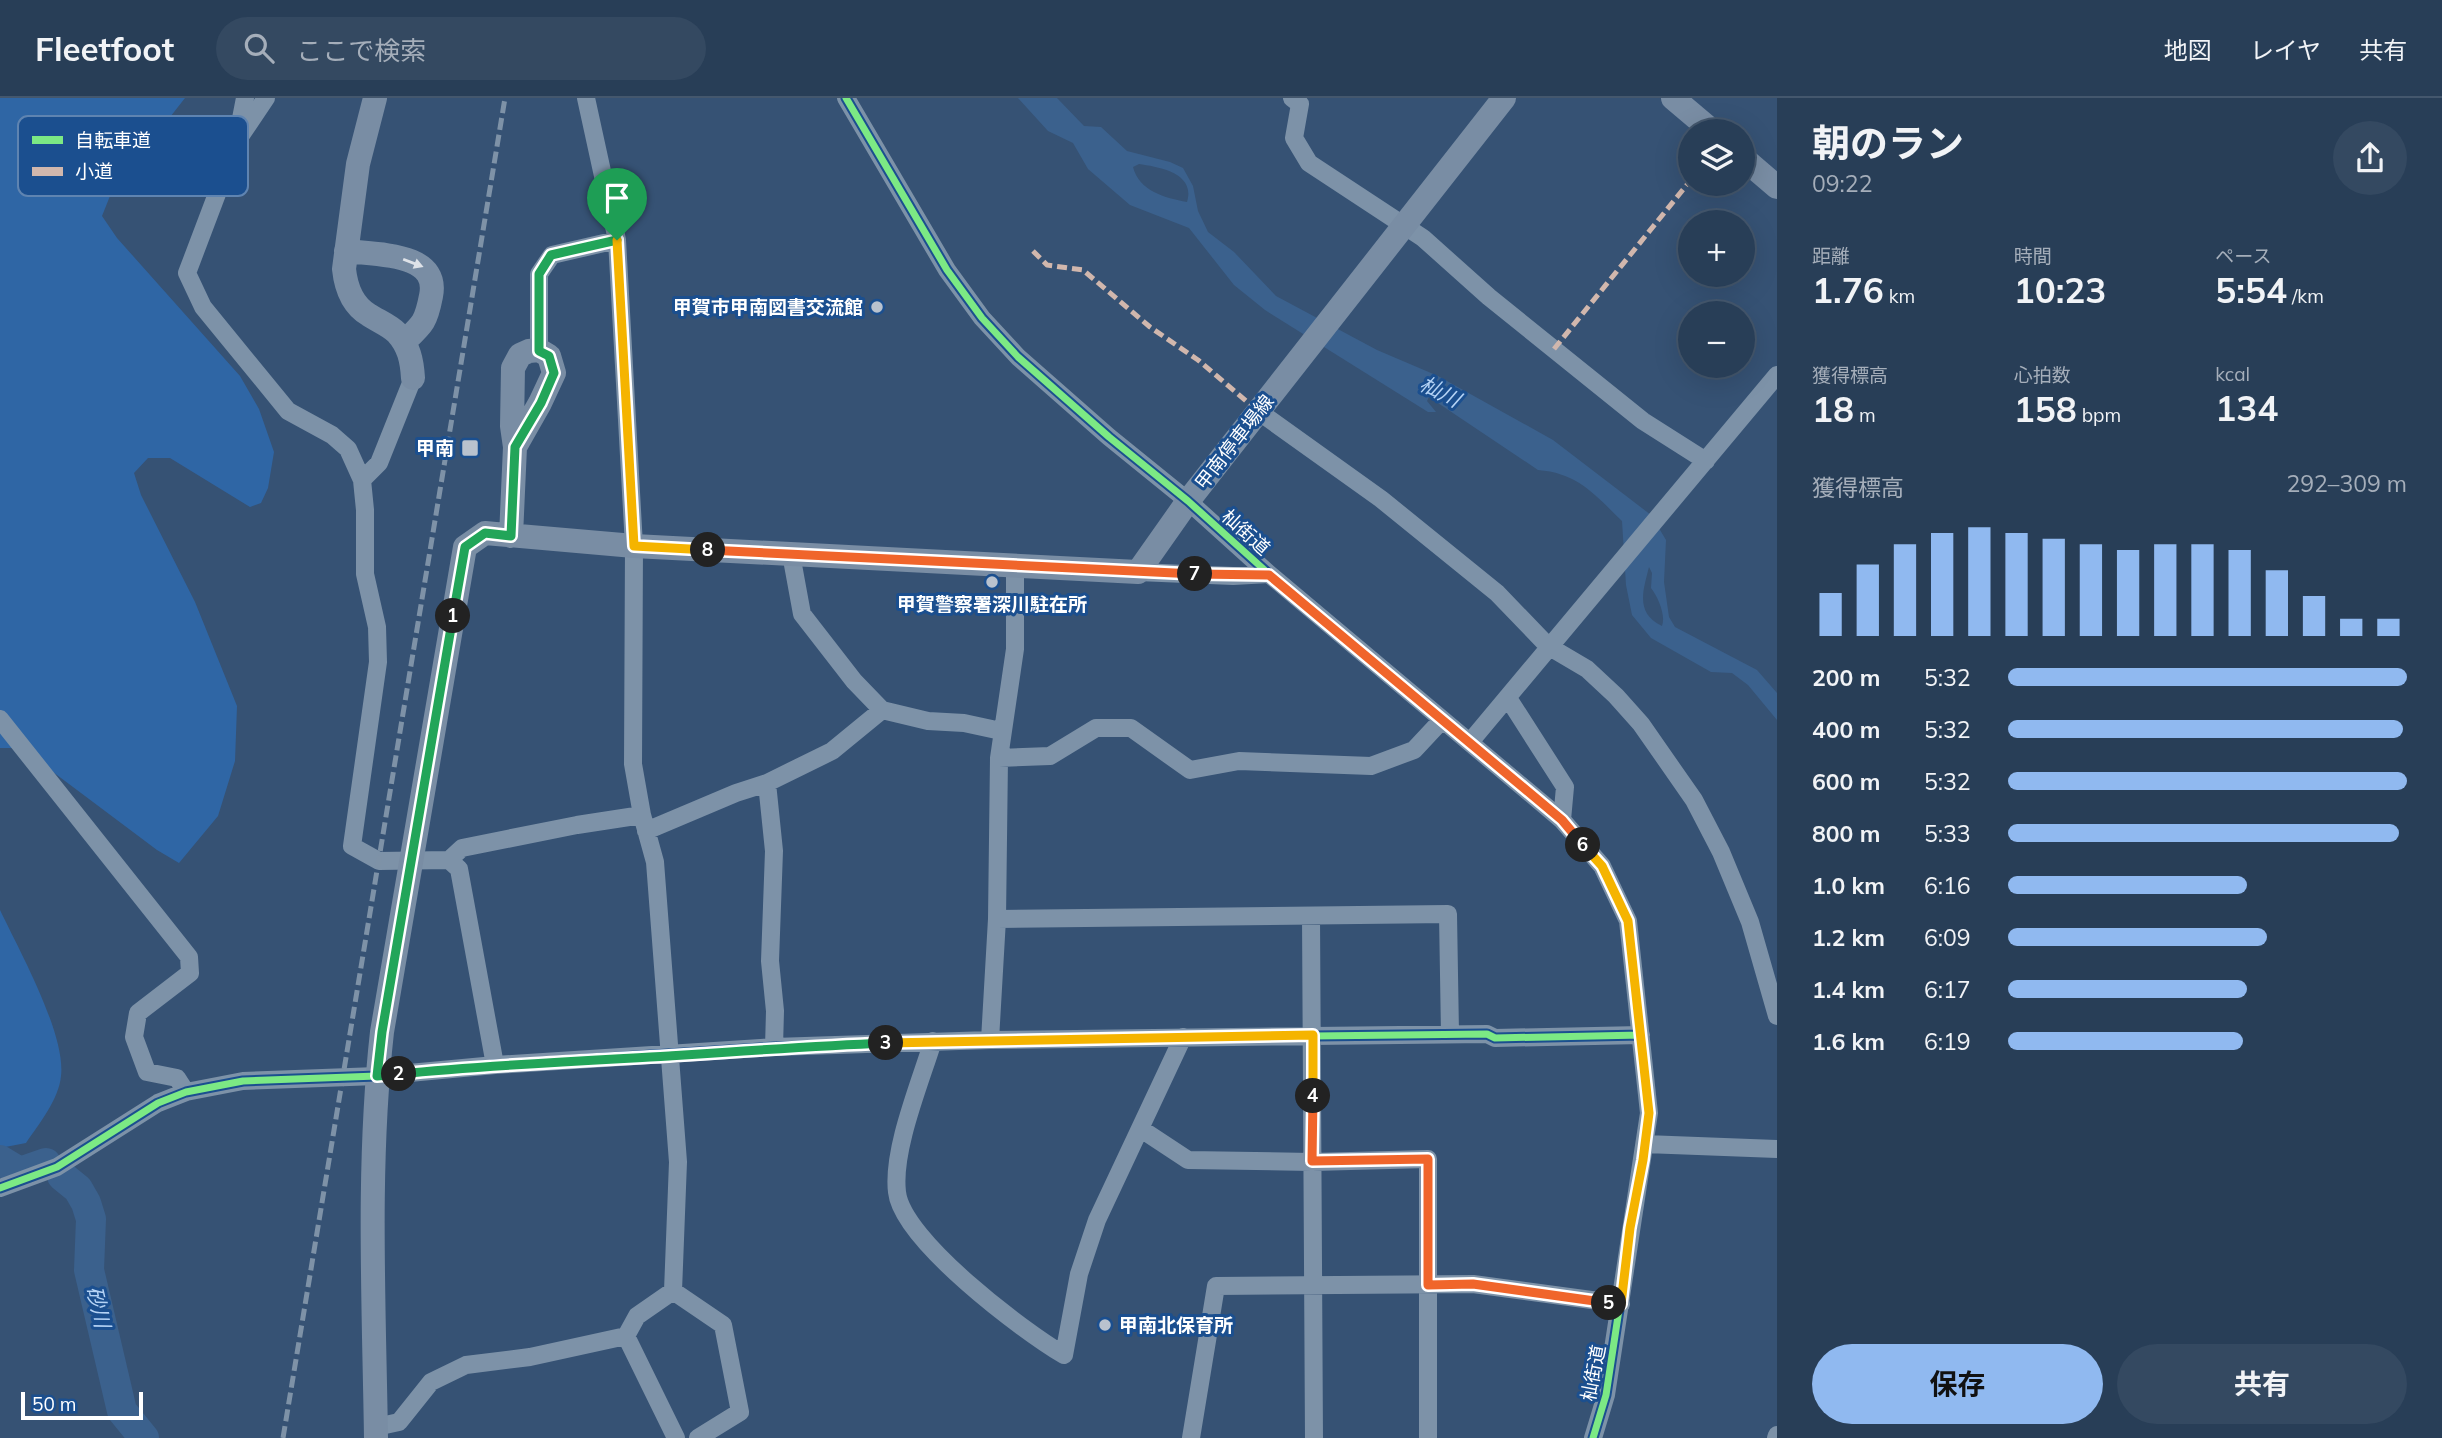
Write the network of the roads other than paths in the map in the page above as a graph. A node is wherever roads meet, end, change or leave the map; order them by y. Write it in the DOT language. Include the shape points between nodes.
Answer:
graph roads {
  1 [pos="245,98"];
  2 [pos="266,98"];
  3 [pos="375,98"];
  4 [pos="586,98"];
  5 [pos="846,98"];
  6 [pos="1292,98"];
  7 [pos="1504,98"];
  8 [pos="1674,98"];
  9 [pos="242,116"];
  10 [pos="1698,119"];
  11 [pos="248,125"];
  12 [pos="1755,168"];
  13 [pos="1777,187"];
  14 [pos="214,196"];
  15 [pos="1398,232"];
  16 [pos="617,240"];
  17 [pos="346,251"];
  18 [pos="404,342"];
  19 [pos="539,351"];
  20 [pos="1777,375"];
  21 [pos="413,378"];
  22 [pos="513,401"];
  23 [pos="1262,405"];
  24 [pos="538,407"];
  25 [pos="515,447"];
  26 [pos="1706,461"];
  27 [pos="362,480"];
  28 [pos="1188,501"];
  29 [pos="511,536"];
  30 [pos="634,546"];
  31 [pos="790,554"];
  32 [pos="1015,566"];
  33 [pos="1138,572"];
  34 [pos="1269,575"];
  35 [pos="1550,644"];
  36 [pos="1508,698"];
  37 [pos="882,710"];
  38 [pos="0,719"];
  39 [pos="1442,720"];
  40 [pos="1001,731"];
  41 [pos="1470,742"];
  42 [pos="999,758"];
  43 [pos="767,783"];
  44 [pos="1562,820"];
  45 [pos="644,823"];
  46 [pos="449,860"];
  47 [pos="412,861"];
  48 [pos="1311,916"];
  49 [pos="997,919"];
  50 [pos="1777,1016"];
  51 [pos="1450,1034"];
  52 [pos="1313,1035"];
  53 [pos="1641,1035"];
  54 [pos="1183,1037"];
  55 [pos="990,1040"];
  56 [pos="933,1041"];
  57 [pos="774,1047"];
  58 [pos="669,1056"];
  59 [pos="495,1065"];
  60 [pos="377,1076"];
  61 [pos="186,1092"];
  62 [pos="1141,1129"];
  63 [pos="1645,1144"];
  64 [pos="1777,1149"];
  65 [pos="1312,1161"];
  66 [pos="0,1188"];
  67 [pos="1315,1285"];
  68 [pos="1428,1285"];
  69 [pos="673,1291"];
  70 [pos="1621,1304"];
  71 [pos="625,1336"];
  72 [pos="376,1433"];
  73 [pos="676,1438"];
  74 [pos="698,1438"];
  75 [pos="1191,1438"];
  76 [pos="1314,1438"];
  77 [pos="1428,1438"];
  78 [pos="1593,1438"];
  1 -- 9 [label="street"];
  2 -- 11 [label="street"];
  3 -- 17 [label="street" via="358,164"];
  4 -- 16 [label="street"];
  5 -- 28 [label="street, 杣街道" via="947,270 982,318 1109,437"];
  6 -- 15 [label="street" via="1300,104 1294,138 1309,163"];
  7 -- 15 [label="street, 甲南停車場線"];
  8 -- 10 [label="street"];
  12 -- 13 [label="street"];
  14 -- 27 [label="street" via="187,273 203,307 288,411 348,449"];
  15 -- 23 [label="street, 甲南停車場線"];
  15 -- 26 [label="street" via="1423,237 1489,297 1643,421"];
  16 -- 19 [label="street" via="551,255 539,274"];
  16 -- 30 [label="street"];
  17 -- 18 [label="street" via="346,286 355,303 396,331"];
  17 -- 18 [label="street, one-way" via="411,260 432,277 427,317"];
  18 -- 21 [label="street"];
  19 -- 22 [label="street" via="520,355 513,368"];
  19 -- 24 [label="street" via="549,356 554,373"];
  20 -- 26 [label="street"];
  21 -- 27 [label="street" via="379,463"];
  22 -- 24 [label="street" via="528,410"];
  22 -- 25 [label="street"];
  23 -- 28 [label="street, 甲南停車場線"];
  23 -- 35 [label="street" via="1497,593"];
  24 -- 25 [label="street"];
  25 -- 29 [label="street"];
  26 -- 35 [label="street"];
  27 -- 47 [label="street" via="365,574 377,627 377,662 352,846 379,861"];
  28 -- 33 [label="street, 甲南停車場線"];
  28 -- 34 [label="street, 杣街道"];
  29 -- 30 [label="street"];
  29 -- 47 [label="street" via="485,533 465,547"];
  30 -- 31 [label="street"];
  30 -- 45 [label="street" via="633,764"];
  31 -- 32 [label="street"];
  31 -- 37 [label="street" via="802,614"];
  32 -- 33 [label="street"];
  32 -- 40 [label="street" via="1015,649"];
  33 -- 34 [label="street"];
  34 -- 39 [label="street, 杣街道"];
  35 -- 36 [label="street"];
  35 -- 50 [label="street" via="1616,696 1694,800 1750,922"];
  36 -- 41 [label="street"];
  36 -- 44 [label="street" via="1565,787"];
  37 -- 40 [label="street"];
  37 -- 43 [label="street" via="832,751"];
  38 -- 61 [label="street" via="189,957 190,973 138,1013 134,1037 147,1072 177,1078"];
  39 -- 41 [label="street, 杣街道"];
  39 -- 42 [label="street" via="1414,750 1371,766 1239,761 1190,770 1131,728 1096,728 1050,756"];
  40 -- 42 [label="street"];
  41 -- 44 [label="street, 杣街道"];
  42 -- 49 [label="street"];
  43 -- 45 [label="street"];
  43 -- 57 [label="street" via="775,851 770,961"];
  44 -- 53 [label="street, 杣街道" via="1602,866 1628,921"];
  45 -- 46 [label="street" via="577,825 462,848"];
  45 -- 58 [label="street" via="655,862"];
  46 -- 47 [label="street"];
  46 -- 59 [label="street" via="459,869"];
  47 -- 60 [label="street"];
  48 -- 49 [label="street"];
  48 -- 51 [label="street" via="1448,914"];
  48 -- 52 [label="street"];
  49 -- 55 [label="street"];
  51 -- 52 [label="street"];
  51 -- 53 [label="street" via="1495,1038"];
  52 -- 54 [label="street"];
  52 -- 65 [label="street"];
  53 -- 63 [label="street, 杣街道" via="1649,1113"];
  54 -- 55 [label="street"];
  54 -- 62 [label="street"];
  55 -- 56 [label="street"];
  56 -- 57 [label="street"];
  56 -- 62 [label="street" via="897,1157 897,1195 927,1245 1035,1338 1063,1355 1079,1274 1097,1220"];
  57 -- 58 [label="street"];
  58 -- 59 [label="street"];
  58 -- 69 [label="street" via="678,1162"];
  59 -- 60 [label="street"];
  60 -- 61 [label="street" via="243,1081"];
  60 -- 72 [label="street" via="372,1294"];
  61 -- 66 [label="street" via="158,1103 57,1167"];
  62 -- 65 [label="street" via="1188,1160"];
  63 -- 64 [label="street"];
  63 -- 70 [label="street, 杣街道"];
  65 -- 67 [label="street"];
  65 -- 68 [label="street" via="1428,1159"];
  67 -- 68 [label="street"];
  67 -- 75 [label="street" via="1216,1286"];
  67 -- 76 [label="street"];
  68 -- 70 [label="street" via="1473,1284"];
  68 -- 77 [label="street"];
  69 -- 71 [label="street" via="637,1315"];
  69 -- 74 [label="street" via="723,1325 740,1412"];
  70 -- 78 [label="street, 杣街道" via="1606,1395"];
  71 -- 72 [label="street" via="530,1357 466,1365 431,1382 399,1422"];
  71 -- 73 [label="street"];
}
